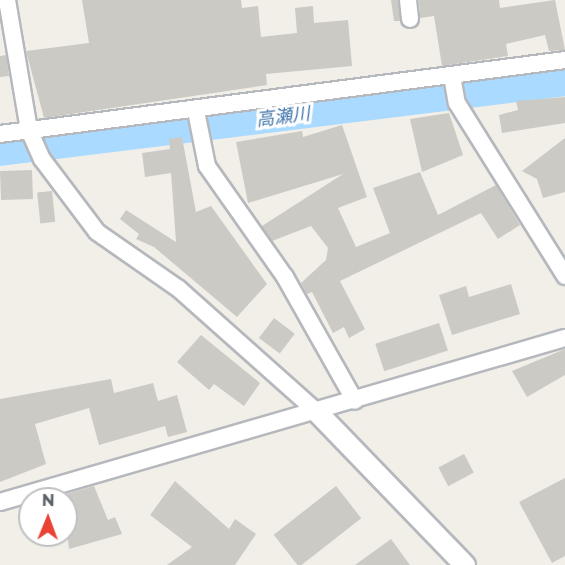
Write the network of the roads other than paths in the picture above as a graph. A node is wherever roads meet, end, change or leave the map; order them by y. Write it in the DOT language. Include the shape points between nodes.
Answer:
graph roads {
  1 [pos="7,0"];
  2 [pos="408,0"];
  3 [pos="410,19"];
  4 [pos="565,60"];
  5 [pos="452,76"];
  6 [pos="196,111"];
  7 [pos="29,130"];
  8 [pos="0,134"];
  9 [pos="565,276"];
  10 [pos="565,338"];
  11 [pos="355,401"];
  12 [pos="317,412"];
  13 [pos="0,502"];
  14 [pos="465,565"];
  1 -- 7 [label="street"];
  2 -- 3 [label="street"];
  4 -- 5 [label="street"];
  5 -- 6 [label="street"];
  5 -- 9 [label="street" via="457,103"];
  6 -- 7 [label="street"];
  6 -- 11 [label="street" via="207,166 285,277"];
  7 -- 8 [label="street"];
  7 -- 12 [label="street" via="42,159 97,232 179,289"];
  10 -- 11 [label="street"];
  11 -- 12 [label="street"];
  12 -- 13 [label="street"];
  12 -- 14 [label="street"];
}
